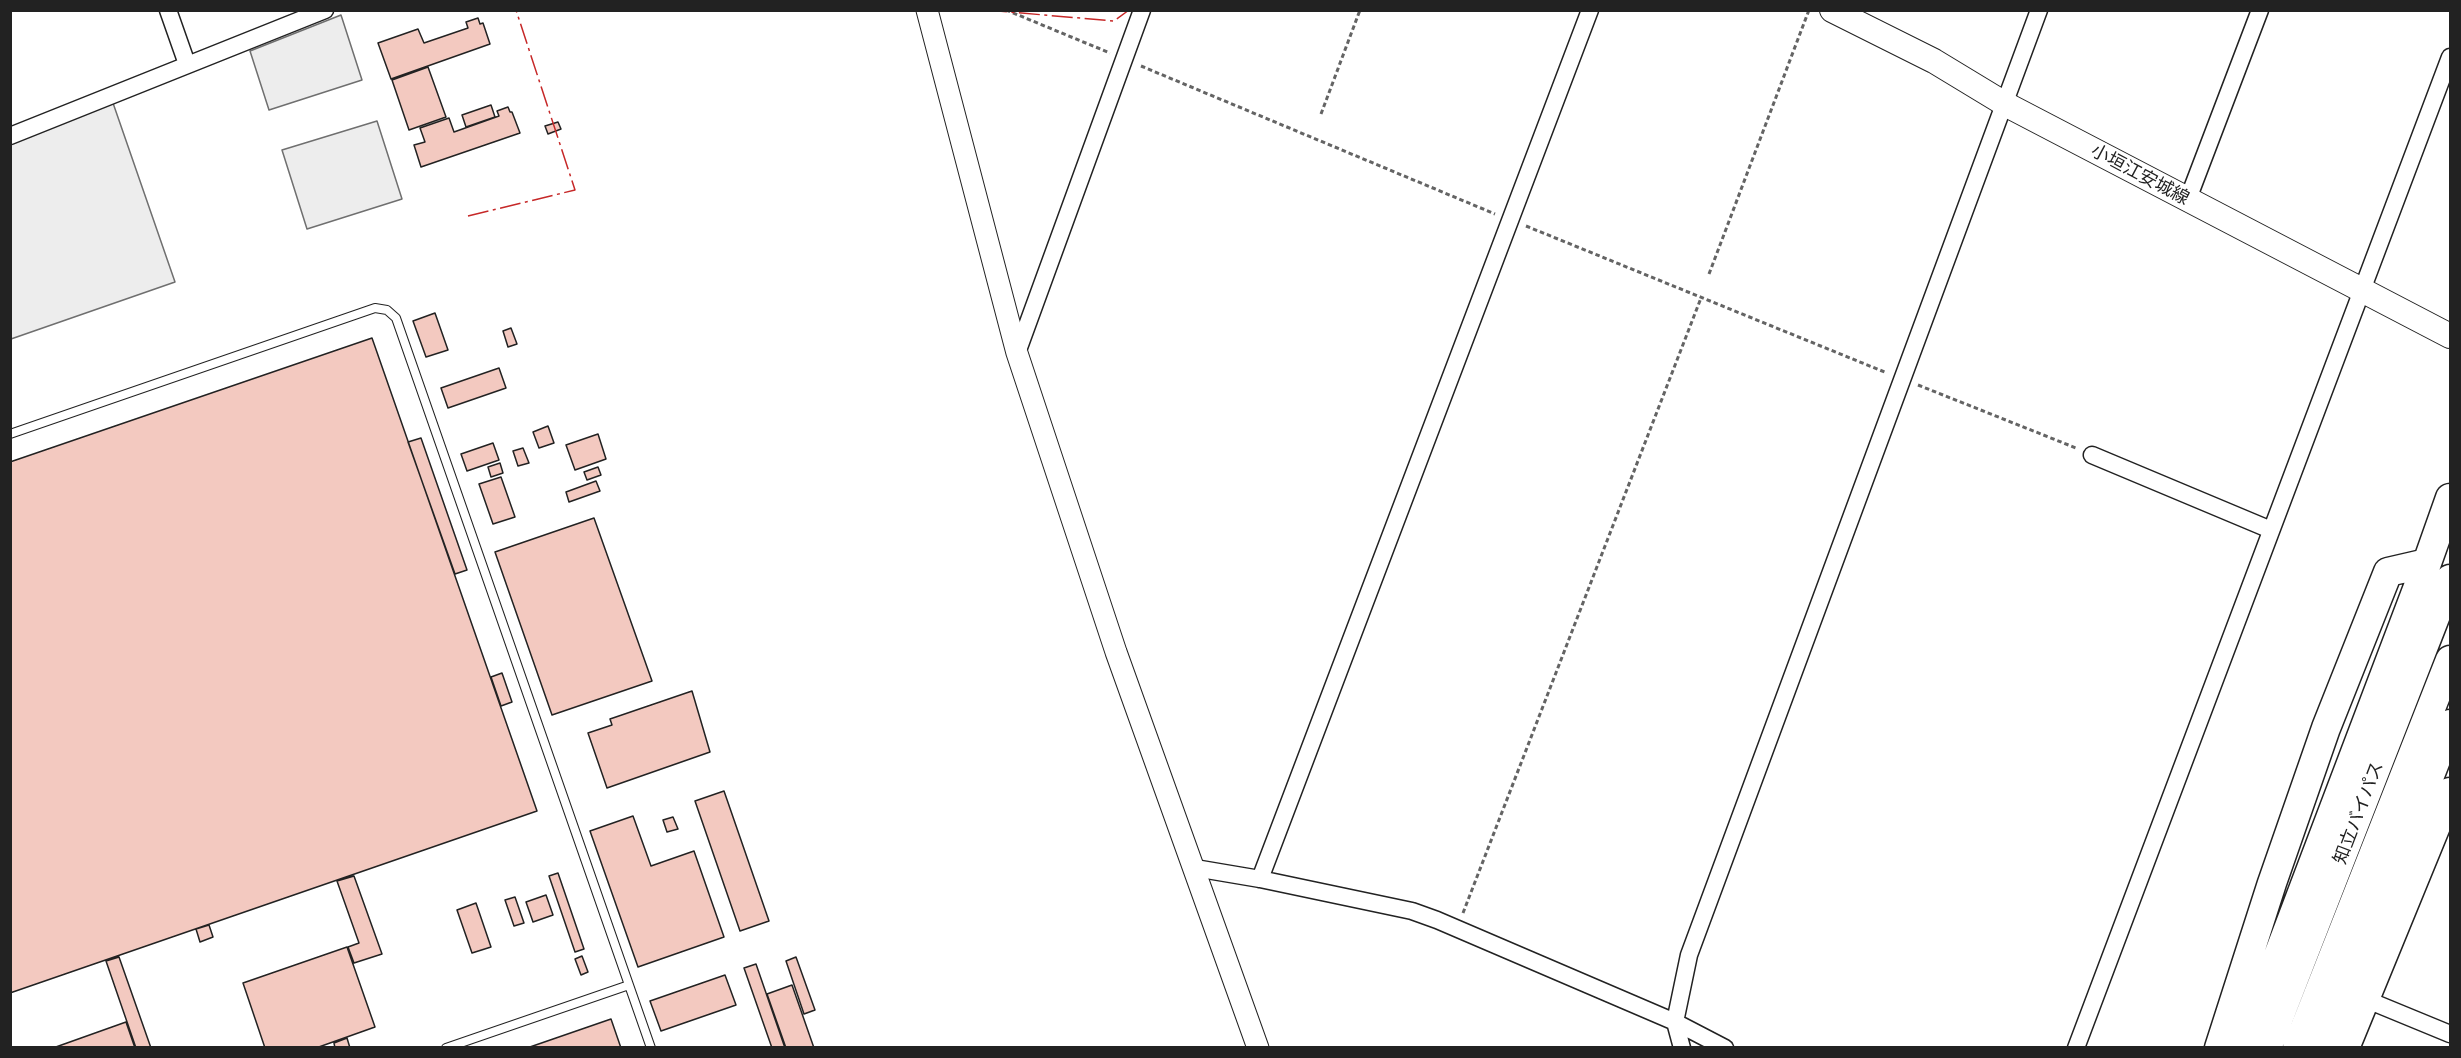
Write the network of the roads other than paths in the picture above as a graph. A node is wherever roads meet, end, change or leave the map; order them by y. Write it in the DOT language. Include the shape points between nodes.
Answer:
graph roads {
  1 [pos="168,10"];
  2 [pos="325,10"];
  3 [pos="927,10"];
  4 [pos="1142,10"];
  5 [pos="1590,10"];
  6 [pos="1832,10"];
  7 [pos="2039,10"];
  8 [pos="2260,10"];
  9 [pos="2451,57"];
  10 [pos="187,64"];
  11 [pos="2005,104"];
  12 [pos="10,136"];
  13 [pos="2188,200"];
  14 [pos="2362,291"];
  15 [pos="2451,336"];
  16 [pos="1017,353"];
  17 [pos="10,434"];
  18 [pos="2092,455"];
  19 [pos="2451,498"];
  20 [pos="2271,530"];
  21 [pos="2427,563"];
  22 [pos="2451,579"];
  23 [pos="2451,660"];
  24 [pos="2451,724"];
  25 [pos="2451,792"];
  26 [pos="1195,868"];
  27 [pos="1260,879"];
  28 [pos="629,985"];
  29 [pos="2365,999"];
  30 [pos="1675,1022"];
  31 [pos="2451,1034"];
  32 [pos="446,1047"];
  33 [pos="651,1047"];
  34 [pos="1258,1047"];
  35 [pos="1682,1047"];
  36 [pos="1725,1047"];
  37 [pos="2076,1047"];
  38 [pos="2219,1047"];
  39 [pos="2243,1047"];
  40 [pos="2267,1047"];
  41 [pos="2297,1047"];
  42 [pos="2324,1047"];
  43 [pos="2345,1047"];
  1 -- 10 [label="street"];
  2 -- 10 [label="street"];
  3 -- 16 [label="street"];
  4 -- 16 [label="street"];
  5 -- 27 [label="street"];
  6 -- 11 [label="main road, 小垣江安城線" via="1934,61"];
  7 -- 11 [label="street"];
  8 -- 13 [label="street"];
  9 -- 14 [label="street"];
  10 -- 12 [label="street"];
  11 -- 13 [label="main road, 小垣江安城線"];
  11 -- 30 [label="street" via="1689,955"];
  13 -- 14 [label="main road, 小垣江安城線"];
  14 -- 15 [label="main road, 小垣江安城線"];
  14 -- 20 [label="street"];
  16 -- 26 [label="street" via="1116,652"];
  17 -- 28 [label="lane" via="375,308 387,310 396,318"];
  18 -- 20 [label="street"];
  19 -- 21 [label="highway"];
  20 -- 37 [label="street"];
  21 -- 38 [label="highway" via="2388,572 2326,728"];
  21 -- 39 [label="highway"];
  22 -- 40 [label="highway, 知立バイパス"];
  23 -- 41 [label="highway, 知立バイパス"];
  24 -- 42 [label="highway"];
  25 -- 29 [label="highway"];
  26 -- 27 [label="street"];
  26 -- 34 [label="street"];
  27 -- 30 [label="street" via="1412,911"];
  28 -- 32 [label="lane"];
  28 -- 33 [label="lane"];
  29 -- 31 [label="street"];
  29 -- 43 [label="highway"];
  30 -- 35 [label="street"];
  30 -- 36 [label="street"];
}
